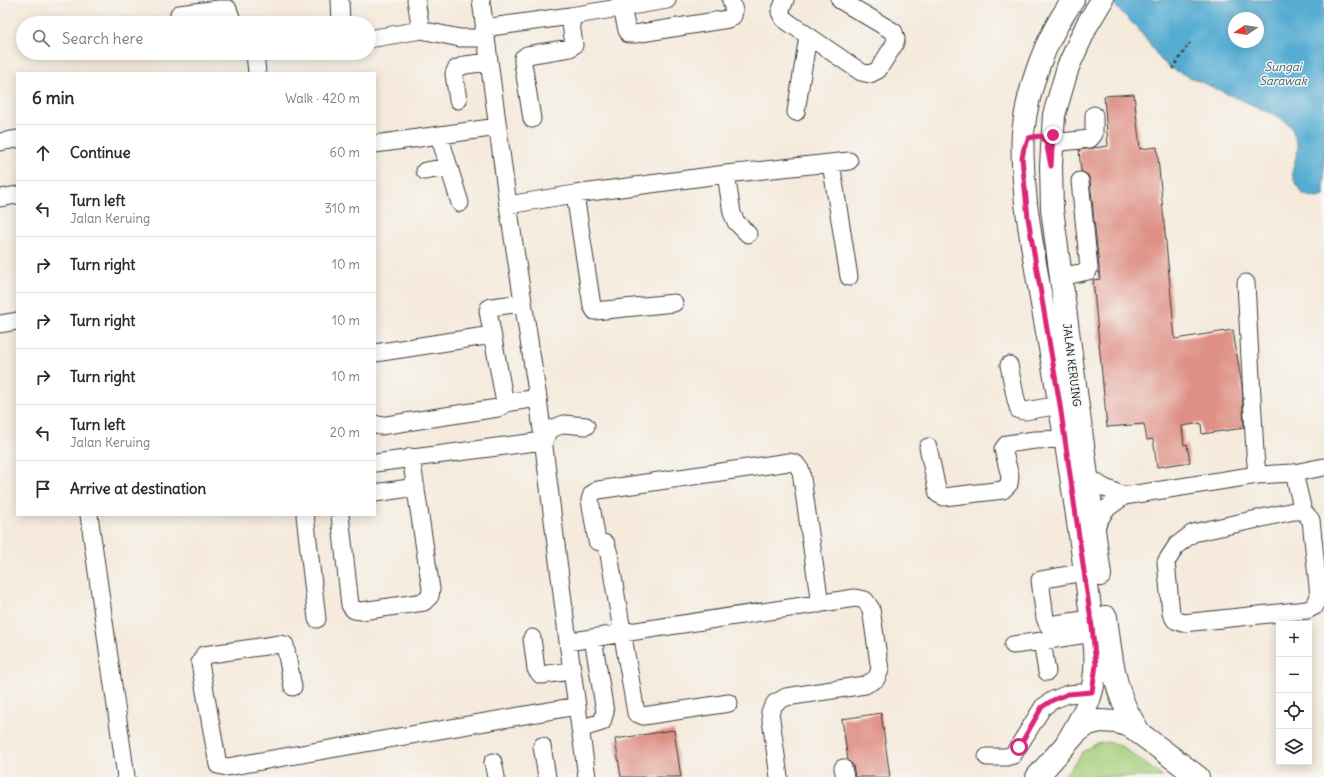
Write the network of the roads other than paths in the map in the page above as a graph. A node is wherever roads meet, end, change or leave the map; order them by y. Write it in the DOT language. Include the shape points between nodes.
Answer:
graph roads {
  1 [pos="340,0"];
  2 [pos="416,0"];
  3 [pos="481,0"];
  4 [pos="667,0"];
  5 [pos="731,0"];
  6 [pos="784,0"];
  7 [pos="840,0"];
  8 [pos="1072,2"];
  9 [pos="1100,3"];
  10 [pos="621,4"];
  11 [pos="179,14"];
  12 [pos="230,16"];
  13 [pos="341,16"];
  14 [pos="570,16"];
  15 [pos="421,30"];
  16 [pos="485,33"];
  17 [pos="808,36"];
  18 [pos="376,38"];
  19 [pos="256,60"];
  20 [pos="489,62"];
  21 [pos="257,72"];
  22 [pos="458,100"];
  23 [pos="796,112"];
  24 [pos="1094,115"];
  25 [pos="532,119"];
  26 [pos="498,127"];
  27 [pos="439,135"];
  28 [pos="16,139"];
  29 [pos="0,142"];
  30 [pos="1052,143"];
  31 [pos="376,144"];
  32 [pos="1022,158"];
  33 [pos="849,161"];
  34 [pos="831,163"];
  35 [pos="1051,166"];
  36 [pos="448,167"];
  37 [pos="425,171"];
  38 [pos="726,174"];
  39 [pos="1080,181"];
  40 [pos="575,194"];
  41 [pos="16,195"];
  42 [pos="0,198"];
  43 [pos="460,202"];
  44 [pos="508,205"];
  45 [pos="748,234"];
  46 [pos="849,277"];
  47 [pos="1061,277"];
  48 [pos="1246,284"];
  49 [pos="523,303"];
  50 [pos="674,303"];
  51 [pos="16,321"];
  52 [pos="0,324"];
  53 [pos="492,336"];
  54 [pos="376,353"];
  55 [pos="1009,365"];
  56 [pos="538,398"];
  57 [pos="505,403"];
  58 [pos="1060,405"];
  59 [pos="376,424"];
  60 [pos="586,426"];
  61 [pos="1065,438"];
  62 [pos="543,441"];
  63 [pos="928,447"];
  64 [pos="411,457"];
  65 [pos="376,463"];
  66 [pos="1324,467"];
  67 [pos="1294,473"];
  68 [pos="1257,475"];
  69 [pos="1086,476"];
  70 [pos="416,487"];
  71 [pos="376,493"];
  72 [pos="1124,496"];
  73 [pos="1303,511"];
  74 [pos="89,516"];
  75 [pos="305,516"];
  76 [pos="340,516"];
  77 [pos="1094,529"];
  78 [pos="1084,572"];
  79 [pos="820,604"];
  80 [pos="316,619"];
  81 [pos="1092,626"];
  82 [pos="623,632"];
  83 [pos="532,638"];
  84 [pos="594,638"];
  85 [pos="1042,641"];
  86 [pos="568,642"];
  87 [pos="1013,645"];
  88 [pos="571,671"];
  89 [pos="1047,672"];
  90 [pos="293,687"];
  91 [pos="1092,692"];
  92 [pos="729,703"];
  93 [pos="577,706"];
  94 [pos="580,729"];
  95 [pos="1140,734"];
  96 [pos="1066,744"];
  97 [pos="542,746"];
  98 [pos="987,757"];
  99 [pos="126,777"];
  100 [pos="547,777"];
  101 [pos="587,777"];
  102 [pos="779,777"];
  103 [pos="1037,777"];
  104 [pos="1198,777"];
  1 -- 13 [label="street"];
  2 -- 15 [label="street"];
  3 -- 16 [label="street"];
  4 -- 10 [label="street"];
  5 -- 10 [label="street" via="734,11 733,16 728,19 635,34 629,34 627,30"];
  6 -- 17 [label="street" via="780,12 783,18"];
  7 -- 17 [label="street" via="894,32 894,45 878,70 870,74 861,72"];
  8 -- 32 [label="main road, JALAN KERUING" via="1053,31 1039,63 1027,108"];
  9 -- 30 [label="main road, JALAN KERUING" via="1068,66 1054,115"];
  10 -- 14 [label="street"];
  11 -- 12 [label="street" via="228,9"];
  14 -- 16 [label="street"];
  14 -- 25 [label="street" via="574,45 523,58"];
  15 -- 16 [label="street" via="460,38"];
  15 -- 18 [label="street"];
  16 -- 20 [label="street"];
  17 -- 23 [label="street"];
  19 -- 21 [label="street"];
  20 -- 22 [label="street" via="465,65 456,69 454,74"];
  20 -- 26 [label="street"];
  24 -- 30 [label="street" via="1094,134 1090,139"];
  26 -- 27 [label="street"];
  26 -- 44 [label="street"];
  27 -- 31 [label="street"];
  27 -- 36 [label="street"];
  28 -- 29 [label="street"];
  30 -- 35 [label="main road, JALAN KERUING"];
  32 -- 35 [label="main road" via="1029,138 1041,136 1046,142"];
  32 -- 58 [label="main road, JALAN KERUING" via="1028,218"];
  33 -- 34 [label="street"];
  34 -- 38 [label="street"];
  34 -- 46 [label="street"];
  35 -- 47 [label="main road, JALAN KERUING" via="1052,209"];
  36 -- 37 [label="street"];
  36 -- 43 [label="street"];
  38 -- 40 [label="street"];
  38 -- 45 [label="street" via="732,213 736,222"];
  39 -- 47 [label="street" via="1089,268 1088,271"];
  40 -- 44 [label="street"];
  40 -- 50 [label="street" via="592,306 595,311"];
  41 -- 42 [label="street"];
  44 -- 49 [label="street"];
  47 -- 69 [label="main road, JALAN KERUING"];
  48 -- 68 [label="street"];
  49 -- 53 [label="street" via="488,308"];
  49 -- 56 [label="street"];
  51 -- 52 [label="street"];
  53 -- 54 [label="street"];
  53 -- 57 [label="street"];
  55 -- 58 [label="street" via="1019,410"];
  56 -- 57 [label="street"];
  56 -- 62 [label="street"];
  57 -- 59 [label="street" via="498,408 380,426"];
  58 -- 61 [label="main road, JALAN KERUING"];
  60 -- 62 [label="street" via="564,424 551,429"];
  61 -- 63 [label="street" via="1007,444 1003,449 1010,476 1009,484 1003,490 944,497 938,494"];
  61 -- 78 [label="main road, JALAN KERUING"];
  62 -- 64 [label="street"];
  62 -- 86 [label="street"];
  64 -- 65 [label="street"];
  64 -- 70 [label="street"];
  66 -- 67 [label="street"];
  67 -- 68 [label="street"];
  67 -- 73 [label="street"];
  68 -- 72 [label="street"];
  69 -- 72 [label="street"];
  69 -- 77 [label="main road, JALAN KERUING"];
  70 -- 71 [label="street"];
  70 -- 76 [label="street" via="431,588 430,596 424,602 354,610 350,605"];
  72 -- 77 [label="street" via="1106,509"];
  73 -- 73 [label="street" via="1193,533 1177,545 1166,562 1171,613 1175,620 1183,623 1307,610 1315,606 1319,596 1311,520"];
  74 -- 99 [label="street"];
  75 -- 80 [label="street"];
  77 -- 95 [label="main road, JALAN KERUING" via="1115,672 1126,708"];
  78 -- 81 [label="main road, JALAN KERUING"];
  78 -- 81 [label="street" via="1040,580 1044,610 1048,625"];
  79 -- 82 [label="street"];
  79 -- 82 [label="street" via="801,471 796,464 781,463 598,490 592,494 590,500 596,541 606,544 609,554"];
  79 -- 102 [label="street" via="855,598 865,600 871,609 880,670 876,679 865,685 786,697 775,703 770,712"];
  81 -- 85 [label="street"];
  81 -- 91 [label="main road, JALAN KERUING" via="1096,665"];
  82 -- 84 [label="street"];
  82 -- 92 [label="street" via="636,713 639,716"];
  83 -- 88 [label="street" via="536,669 541,675"];
  84 -- 86 [label="street"];
  84 -- 94 [label="street" via="605,712 602,722"];
  85 -- 87 [label="street"];
  85 -- 89 [label="street"];
  86 -- 88 [label="street"];
  88 -- 93 [label="street"];
  90 -- 93 [label="street" via="285,645 204,655 200,663 218,765 227,767"];
  91 -- 96 [label="main road, JALAN KERUING"];
  91 -- 98 [label="street" via="1068,694 1053,700 1042,707 1013,754 1006,757"];
  93 -- 94 [label="street"];
  94 -- 101 [label="street"];
  95 -- 96 [label="main road" via="1130,726 1100,721 1088,724"];
  95 -- 104 [label="main road"];
  96 -- 103 [label="main road"];
  97 -- 100 [label="street"];
}
